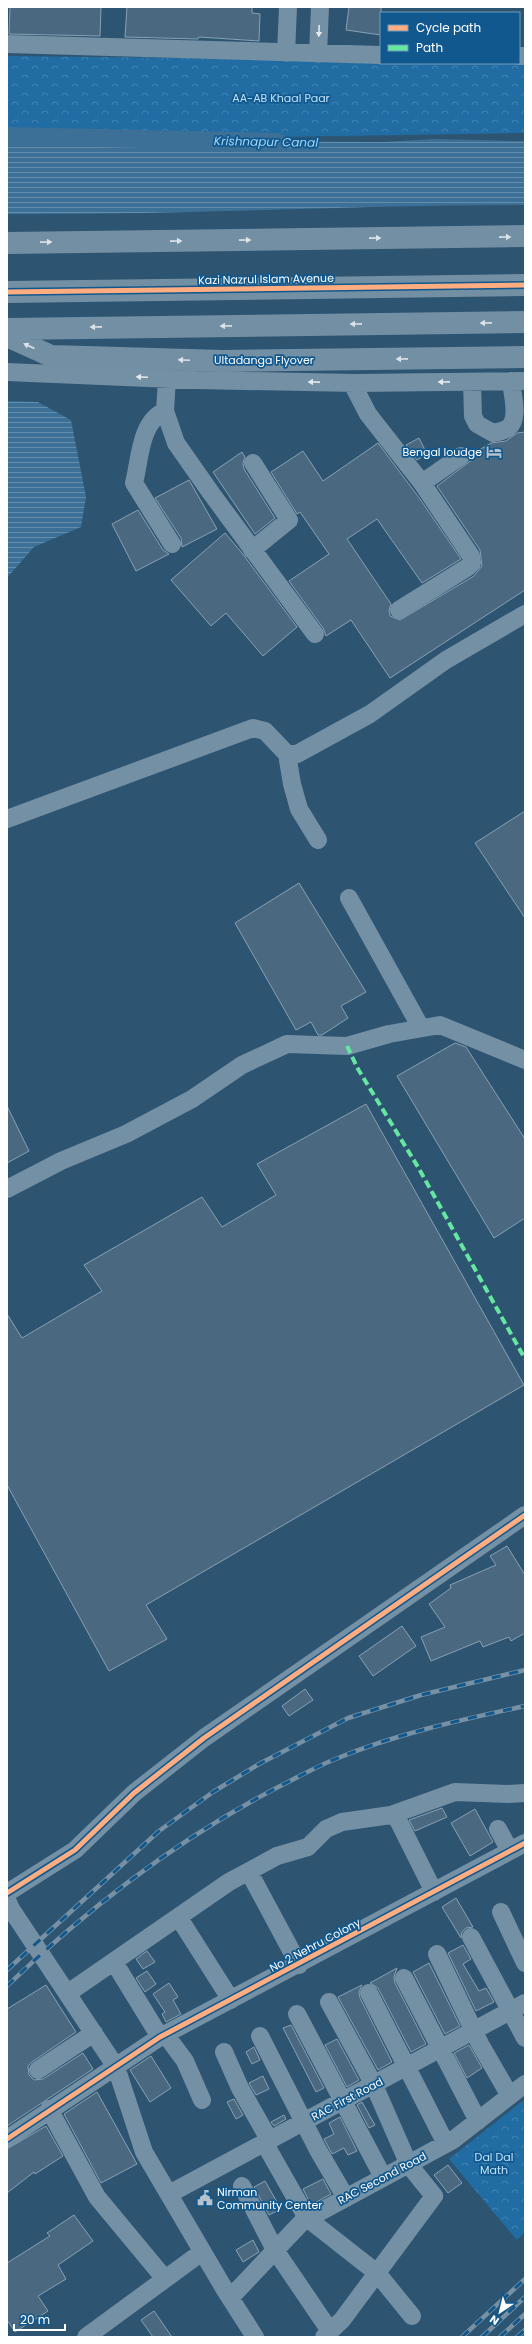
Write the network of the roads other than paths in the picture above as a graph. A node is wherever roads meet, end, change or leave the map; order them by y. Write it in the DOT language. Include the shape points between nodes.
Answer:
graph roads {
  1 [pos="288,7"];
  2 [pos="320,7"];
  3 [pos="7,44"];
  4 [pos="286,53"];
  5 [pos="318,54"];
  6 [pos="380,55"];
  7 [pos="525,236"];
  8 [pos="7,243"];
  9 [pos="525,285"];
  10 [pos="7,292"];
  11 [pos="525,322"];
  12 [pos="7,329"];
  13 [pos="7,336"];
  14 [pos="525,357"];
  15 [pos="7,372"];
  16 [pos="167,378"];
  17 [pos="518,381"];
  18 [pos="472,382"];
  19 [pos="352,383"];
  20 [pos="165,411"];
  21 [pos="461,456"];
  22 [pos="253,463"];
  23 [pos="422,483"];
  24 [pos="172,544"];
  25 [pos="252,550"];
  26 [pos="399,610"];
  27 [pos="525,614"];
  28 [pos="315,634"];
  29 [pos="287,754"];
  30 [pos="7,819"];
  31 [pos="318,840"];
  32 [pos="349,898"];
  33 [pos="420,1028"];
  34 [pos="525,1060"];
  35 [pos="7,1189"];
  36 [pos="525,1515"];
  37 [pos="525,1793"];
  38 [pos="395,1814"];
  39 [pos="498,1829"];
  40 [pos="517,1847"];
  41 [pos="249,1872"];
  42 [pos="434,1892"];
  43 [pos="8,1903"];
  44 [pos="501,1912"];
  45 [pos="179,1918"];
  46 [pos="471,1937"];
  47 [pos="437,1954"];
  48 [pos="114,1962"];
  49 [pos="525,1963"];
  50 [pos="299,1964"];
  51 [pos="404,1978"];
  52 [pos="68,1993"];
  53 [pos="369,1993"];
  54 [pos="231,2000"];
  55 [pos="328,2002"];
  56 [pos="525,2003"];
  57 [pos="508,2010"];
  58 [pos="297,2014"];
  59 [pos="474,2030"];
  60 [pos="94,2034"];
  61 [pos="162,2036"];
  62 [pos="260,2036"];
  63 [pos="525,2038"];
  64 [pos="440,2048"];
  65 [pos="224,2052"];
  66 [pos="116,2067"];
  67 [pos="407,2067"];
  68 [pos="38,2070"];
  69 [pos="525,2084"];
  70 [pos="374,2085"];
  71 [pos="510,2096"];
  72 [pos="202,2100"];
  73 [pos="342,2101"];
  74 [pos="49,2109"];
  75 [pos="478,2121"];
  76 [pos="305,2122"];
  77 [pos="7,2139"];
  78 [pos="267,2142"];
  79 [pos="446,2144"];
  80 [pos="409,2165"];
  81 [pos="383,2177"];
  82 [pos="242,2186"];
  83 [pos="169,2194"];
  84 [pos="346,2198"];
  85 [pos="307,2218"];
  86 [pos="275,2250"];
  87 [pos="202,2252"];
  88 [pos="377,2273"];
  89 [pos="165,2279"];
  90 [pos="230,2298"];
  91 [pos="412,2316"];
  92 [pos="327,2334"];
  93 [pos="90,2336"];
  94 [pos="255,2337"];
  1 -- 4 [label="street"];
  2 -- 5 [label="street, one-way"];
  3 -- 4 [label="street"];
  4 -- 5 [label="street"];
  5 -- 6 [label="street"];
  8 -- 7 [label="main road, one-way"];
  9 -- 10 [label="main road, Kazi Nazrul Islam Avenue"];
  11 -- 12 [label="main road, one-way"];
  14 -- 13 [label="main road, Ultadanga Flyover, one-way" via="223,361 50,356"];
  16 -- 15 [label="street, one-way"];
  19 -- 16 [label="street, one-way"];
  16 -- 20 [label="street"];
  17 -- 18 [label="street"];
  17 -- 18 [label="street" via="515,414 511,426 507,430 493,433 477,424 473,416"];
  18 -- 19 [label="street, one-way"];
  19 -- 23 [label="street" via="368,414"];
  20 -- 24 [label="street" via="157,414 148,426 134,483"];
  20 -- 25 [label="street" via="176,443"];
  21 -- 23 [label="street"];
  22 -- 25 [label="street" via="289,520"];
  23 -- 26 [label="street" via="471,556 472,562"];
  25 -- 28 [label="street"];
  27 -- 29 [label="street" via="446,660 370,714 297,754"];
  29 -- 30 [label="street" via="265,731 253,728"];
  29 -- 31 [label="street" via="299,809"];
  32 -- 33 [label="street"];
  33 -- 34 [label="street" via="440,1025"];
  33 -- 35 [label="street" via="347,1046 287,1044 242,1065 192,1099 126,1134 61,1161"];
  36 -- 43 [label="street" via="204,1738 134,1793 75,1850"];
  37 -- 38 [label="street" via="455,1792"];
  38 -- 41 [label="street" via="342,1822 326,1829 308,1847 277,1856"];
  38 -- 42 [label="street"];
  39 -- 40 [label="street"];
  40 -- 42 [label="street, No 2 Nehru Colony"];
  41 -- 45 [label="street" via="229,1882"];
  41 -- 50 [label="street"];
  42 -- 50 [label="street, No 2 Nehru Colony"];
  43 -- 52 [label="street"];
  44 -- 49 [label="street"];
  45 -- 48 [label="street"];
  45 -- 54 [label="street"];
  46 -- 57 [label="street"];
  47 -- 59 [label="street"];
  48 -- 52 [label="street"];
  48 -- 61 [label="street"];
  50 -- 54 [label="street, No 2 Nehru Colony"];
  51 -- 64 [label="street"];
  52 -- 60 [label="street"];
  53 -- 67 [label="street"];
  54 -- 61 [label="street, No 2 Nehru Colony"];
  55 -- 70 [label="street"];
  56 -- 57 [label="street, RAC First Road"];
  57 -- 59 [label="street, RAC First Road"];
  57 -- 63 [label="street"];
  58 -- 73 [label="street"];
  59 -- 64 [label="street, RAC First Road"];
  59 -- 71 [label="street"];
  60 -- 66 [label="street"];
  60 -- 68 [label="street"];
  61 -- 66 [label="street, No 2 Nehru Colony"];
  61 -- 72 [label="street" via="185,2061"];
  62 -- 76 [label="street"];
  64 -- 67 [label="street, RAC First Road"];
  64 -- 75 [label="street"];
  65 -- 78 [label="street"];
  66 -- 74 [label="street, No 2 Nehru Colony"];
  66 -- 83 [label="street" via="144,2152"];
  67 -- 70 [label="street, RAC First Road"];
  67 -- 79 [label="street"];
  69 -- 71 [label="street, RAC Second Road"];
  70 -- 73 [label="street, RAC First Road"];
  70 -- 80 [label="street"];
  71 -- 75 [label="street, RAC Second Road"];
  73 -- 76 [label="street, RAC First Road"];
  73 -- 81 [label="street"];
  74 -- 77 [label="street, No 2 Nehru Colony"];
  74 -- 89 [label="street" via="97,2197"];
  75 -- 79 [label="street, RAC Second Road"];
  76 -- 78 [label="street, RAC First Road"];
  76 -- 84 [label="street"];
  78 -- 83 [label="street, RAC First Road"];
  78 -- 85 [label="street"];
  79 -- 80 [label="street, RAC Second Road"];
  80 -- 81 [label="street, RAC Second Road"];
  80 -- 88 [label="street" via="434,2196"];
  81 -- 84 [label="street, RAC Second Road"];
  82 -- 86 [label="street"];
  83 -- 87 [label="street"];
  84 -- 85 [label="street, RAC Second Road"];
  85 -- 86 [label="street, RAC Second Road"];
  85 -- 88 [label="street"];
  86 -- 90 [label="street, RAC Second Road"];
  86 -- 92 [label="street"];
  87 -- 89 [label="street"];
  87 -- 90 [label="street"];
  88 -- 91 [label="street"];
  88 -- 92 [label="street" via="342,2320"];
  89 -- 93 [label="street"];
  90 -- 94 [label="street"];
}
